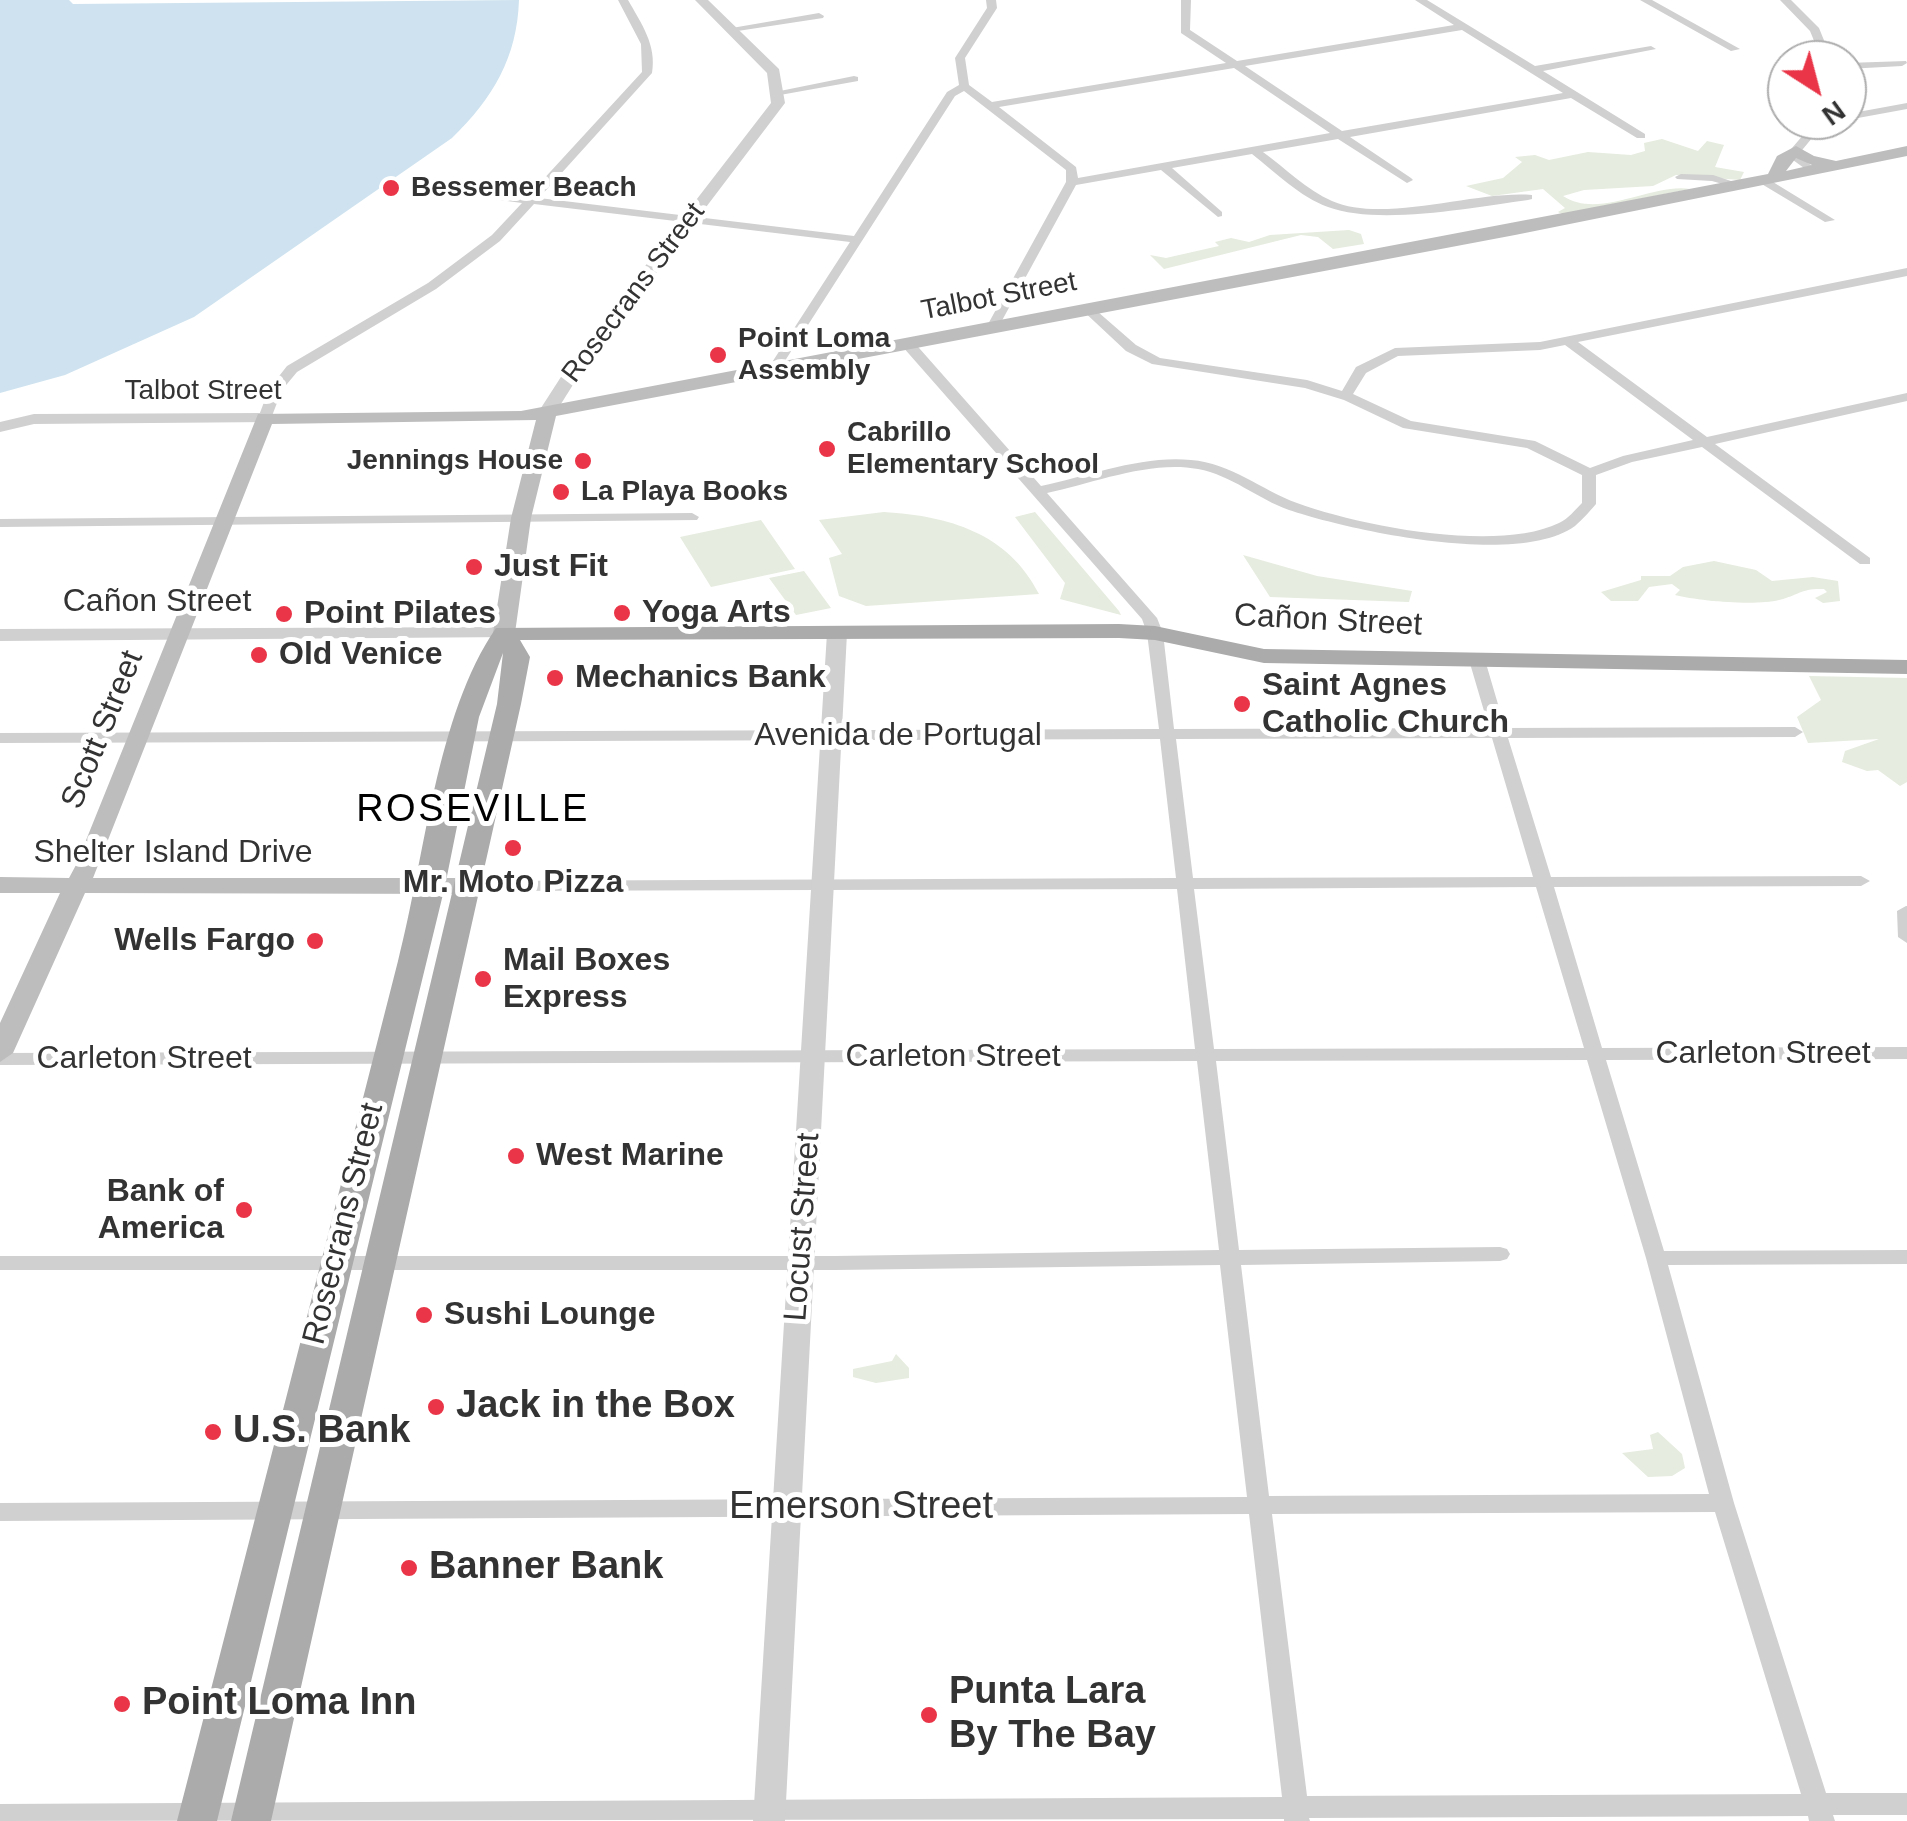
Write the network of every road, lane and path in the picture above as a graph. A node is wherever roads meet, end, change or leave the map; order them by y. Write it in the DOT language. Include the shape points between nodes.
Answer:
graph roads {
  1 [pos="623,0"];
  2 [pos="702,0"];
  3 [pos="991,0"];
  4 [pos="1186,0"];
  5 [pos="1420,0"];
  6 [pos="1646,0"];
  7 [pos="1785,0"];
  8 [pos="818,16"];
  9 [pos="1463,27"];
  10 [pos="731,29"];
  11 [pos="1818,40"];
  12 [pos="1651,49"];
  13 [pos="1734,49"];
  14 [pos="1902,63"];
  15 [pos="1234,65"];
  16 [pos="1867,65"];
  17 [pos="1533,70"];
  18 [pos="854,78"];
  19 [pos="964,86"];
  20 [pos="780,92"];
  21 [pos="1573,94"];
  22 [pos="994,105"];
  23 [pos="1907,106"];
  24 [pos="1867,113"];
  25 [pos="1336,136"];
  26 [pos="1641,136"];
  27 [pos="1805,140"];
  28 [pos="1254,150"];
  29 [pos="1796,151"];
  30 [pos="1907,152"];
  31 [pos="1837,165"];
  32 [pos="1163,166"];
  33 [pos="1811,170"];
  34 [pos="1682,178"];
  35 [pos="1407,180"];
  36 [pos="1769,180"];
  37 [pos="1072,182"];
  38 [pos="1740,186"];
  39 [pos="455,192"];
  40 [pos="1528,197"];
  41 [pos="529,202"];
  42 [pos="1218,214"];
  43 [pos="1830,220"];
  44 [pos="688,222"];
  45 [pos="853,240"];
  46 [pos="1907,272"];
  47 [pos="1086,308"];
  48 [pos="993,326"];
  49 [pos="1568,341"];
  50 [pos="906,342"];
  51 [pos="775,367"];
  52 [pos="1345,396"];
  53 [pos="1907,397"];
  54 [pos="548,411"];
  55 [pos="266,418"];
  56 [pos="0,426"];
  57 [pos="1706,442"];
  58 [pos="1589,473"];
  59 [pos="1038,491"];
  60 [pos="692,517"];
  61 [pos="521,518"];
  62 [pos="224,521"];
  63 [pos="0,522"];
  64 [pos="1865,561"];
  65 [pos="837,632"];
  66 [pos="504,633"];
  67 [pos="179,634"];
  68 [pos="1155,634"];
  69 [pos="0,635"];
  70 [pos="1477,660"];
  71 [pos="1907,667"];
  72 [pos="1796,732"];
  73 [pos="1500,733"];
  74 [pos="464,736"];
  75 [pos="500,736"];
  76 [pos="832,736"];
  77 [pos="1164,736"];
  78 [pos="138,737"];
  79 [pos="0,738"];
  80 [pos="1544,881"];
  81 [pos="1861,881"];
  82 [pos="1184,883"];
  83 [pos="823,884"];
  84 [pos="0,885"];
  85 [pos="75,886"];
  86 [pos="431,886"];
  87 [pos="466,886"];
  88 [pos="1906,911"];
  89 [pos="1907,937"];
  90 [pos="1907,1053"];
  91 [pos="1594,1054"];
  92 [pos="0,1056"];
  93 [pos="1205,1057"];
  94 [pos="385,1058"];
  95 [pos="426,1058"];
  96 [pos="814,1058"];
  97 [pos="1500,1254"];
  98 [pos="1907,1257"];
  99 [pos="1656,1258"];
  100 [pos="1231,1260"];
  101 [pos="379,1262"];
  102 [pos="801,1262"];
  103 [pos="0,1263"];
  104 [pos="334,1263"];
  105 [pos="1723,1503"];
  106 [pos="1261,1507"];
  107 [pos="785,1509"];
  108 [pos="0,1512"];
  109 [pos="322,1512"];
  110 [pos="274,1513"];
  111 [pos="1907,1804"];
  112 [pos="1819,1812"];
  113 [pos="1296,1814"];
  114 [pos="0,1815"];
  115 [pos="770,1816"];
  116 [pos="198,1817"];
  117 [pos="252,1817"];
  1 -- 41 [label="street, Scott Street" via="647,46 647,72"];
  2 -- 10 [label="street"];
  3 -- 19 [label="street" via="960,58"];
  4 -- 15 [label="street" via="1186,30"];
  5 -- 9 [label="street"];
  6 -- 13 [label="street"];
  7 -- 11 [label="street"];
  8 -- 10 [label="street"];
  9 -- 15 [label="street"];
  9 -- 17 [label="street"];
  10 -- 20 [label="street" via="766,63"];
  12 -- 17 [label="street"];
  14 -- 16 [label="street"];
  15 -- 22 [label="street"];
  15 -- 25 [label="street"];
  17 -- 21 [label="street"];
  18 -- 20 [label="street"];
  19 -- 22 [label="street"];
  19 -- 45 [label="street" via="951,94"];
  20 -- 44 [label="street, Rosecrans Street" via="767,123"];
  21 -- 25 [label="street"];
  21 -- 26 [label="street"];
  22 -- 37 [label="street" via="1072,170"];
  23 -- 24 [label="street"];
  25 -- 28 [label="street"];
  25 -- 35 [label="street" via="1351,139"];
  27 -- 29 [label="street"];
  28 -- 32 [label="street"];
  28 -- 40 [label="street" via="1330,205 1347,210"];
  29 -- 31 [label="main road"];
  29 -- 33 [label="street" via="1792,158"];
  29 -- 36 [label="main road"];
  30 -- 31 [label="main road, Talbot Street"];
  31 -- 33 [label="main road, Talbot Street"];
  32 -- 37 [label="street"];
  32 -- 42 [label="street"];
  33 -- 36 [label="main road, Talbot Street"];
  34 -- 38 [label="street"];
  36 -- 38 [label="main road, Talbot Street"];
  36 -- 43 [label="street"];
  37 -- 48 [label="street"];
  38 -- 47 [label="main road, Talbot Street"];
  39 -- 41 [label="street"];
  41 -- 44 [label="street"];
  41 -- 55 [label="street, Scott Street" via="461,266 292,369 276,388"];
  44 -- 45 [label="street"];
  44 -- 54 [label="street, Rosecrans Street"];
  45 -- 51 [label="street"];
  46 -- 49 [label="street"];
  47 -- 48 [label="main road, Talbot Street"];
  47 -- 52 [label="street" via="1131,348 1157,361 1261,374"];
  48 -- 50 [label="main road, Talbot Street"];
  49 -- 52 [label="street" via="1396,352 1361,370"];
  49 -- 57 [label="street"];
  50 -- 51 [label="main road, Talbot Street"];
  50 -- 59 [label="street"];
  51 -- 54 [label="main road, Talbot Street"];
  52 -- 58 [label="street" via="1416,427 1530,444"];
  53 -- 57 [label="street"];
  54 -- 55 [label="main road, Talbot Street" via="522,417"];
  54 -- 61 [label="main road, Rosecrans Street"];
  55 -- 56 [label="street, Talbot Street" via="34,419"];
  55 -- 62 [label="main road, Scott Street"];
  57 -- 58 [label="street"];
  57 -- 64 [label="street"];
  58 -- 59 [label="street" via="1589,504 1575,520 1542,535 1506,540 1327,516 1189,463"];
  59 -- 68 [label="street" via="1140,606"];
  60 -- 61 [label="street"];
  61 -- 62 [label="street"];
  61 -- 66 [label="main road, Rosecrans Street"];
  62 -- 63 [label="street"];
  62 -- 67 [label="main road, Scott Street"];
  65 -- 66 [label="main road, Cañon Street"];
  65 -- 68 [label="main road, Cañon Street"];
  65 -- 76 [label="street, Locust Street"];
  66 -- 67 [label="street, Cañon Street"];
  66 -- 74 [label="main road, Rosecrans Street" via="486,654"];
  66 -- 75 [label="main road, Rosecrans Street" via="518,657"];
  67 -- 69 [label="street, Cañon Street"];
  67 -- 78 [label="main road, Scott Street"];
  68 -- 70 [label="main road, Cañon Street" via="1264,656"];
  68 -- 77 [label="street"];
  70 -- 71 [label="main road, Cañon Street"];
  70 -- 73 [label="street"];
  72 -- 73 [label="street, Avenida de Portugal"];
  73 -- 77 [label="street, Avenida de Portugal"];
  73 -- 80 [label="street"];
  74 -- 75 [label="street, Avenida de Portugal"];
  74 -- 78 [label="street, Avenida de Portugal"];
  74 -- 86 [label="main road, Rosecrans Street"];
  75 -- 76 [label="street, Avenida de Portugal"];
  75 -- 87 [label="main road, Rosecrans Street"];
  76 -- 77 [label="street, Avenida de Portugal"];
  76 -- 83 [label="street, Locust Street"];
  77 -- 82 [label="street"];
  78 -- 79 [label="street, Avenida de Portugal"];
  78 -- 85 [label="main road, Scott Street"];
  80 -- 81 [label="street"];
  80 -- 82 [label="street"];
  80 -- 91 [label="street"];
  82 -- 83 [label="street"];
  82 -- 93 [label="street"];
  83 -- 87 [label="street"];
  83 -- 96 [label="street, Locust Street"];
  84 -- 85 [label="main road, Shelter Island Drive"];
  85 -- 86 [label="main road, Shelter Island Drive"];
  85 -- 92 [label="main road, Scott Street"];
  86 -- 87 [label="main road, Shelter Island Drive"];
  86 -- 94 [label="main road, Rosecrans Street"];
  87 -- 95 [label="main road, Rosecrans Street"];
  88 -- 89 [label="street"];
  90 -- 91 [label="street, Carleton Street"];
  91 -- 93 [label="street, Carleton Street"];
  91 -- 99 [label="street"];
  92 -- 94 [label="street, Carleton Street"];
  93 -- 96 [label="street, Carleton Street"];
  93 -- 100 [label="street"];
  94 -- 95 [label="street, Carleton Street"];
  94 -- 104 [label="main road, Rosecrans Street"];
  95 -- 96 [label="street, Carleton Street"];
  95 -- 101 [label="main road, Rosecrans Street"];
  96 -- 102 [label="street, Locust Street"];
  97 -- 100 [label="street"];
  98 -- 99 [label="street"];
  99 -- 105 [label="street"];
  100 -- 102 [label="street"];
  100 -- 106 [label="street"];
  101 -- 102 [label="street"];
  101 -- 104 [label="street"];
  101 -- 109 [label="main road, Rosecrans Street"];
  102 -- 107 [label="street, Locust Street"];
  103 -- 104 [label="street"];
  104 -- 110 [label="main road, Rosecrans Street"];
  105 -- 106 [label="street, Emerson Street"];
  105 -- 112 [label="street"];
  106 -- 107 [label="street, Emerson Street"];
  106 -- 113 [label="street"];
  107 -- 109 [label="street, Emerson Street"];
  107 -- 115 [label="street, Locust Street"];
  108 -- 110 [label="street, Emerson Street"];
  109 -- 110 [label="street, Emerson Street"];
  109 -- 117 [label="main road, Rosecrans Street"];
  110 -- 116 [label="main road, Rosecrans Street"];
  111 -- 112 [label="street"];
  112 -- 113 [label="street"];
  113 -- 115 [label="street"];
  114 -- 116 [label="street"];
  115 -- 117 [label="street"];
  116 -- 117 [label="street"];
}
